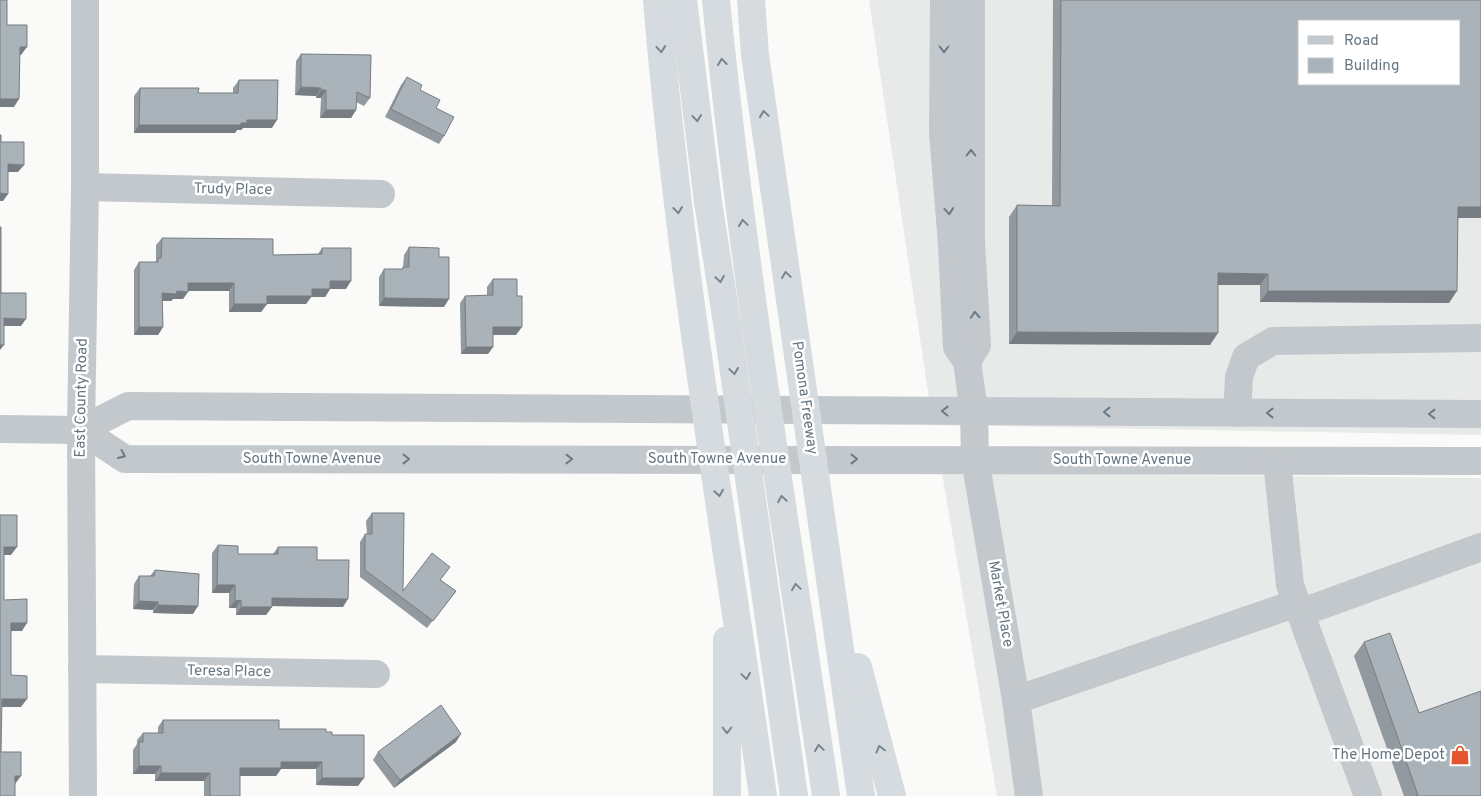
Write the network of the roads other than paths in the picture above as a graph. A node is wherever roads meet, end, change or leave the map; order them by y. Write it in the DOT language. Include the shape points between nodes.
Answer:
graph roads {
  1 [pos="85,0"];
  2 [pos="657,0"];
  3 [pos="683,0"];
  4 [pos="716,0"];
  5 [pos="751,0"];
  6 [pos="944,0"];
  7 [pos="971,0"];
  8 [pos="86,187"];
  9 [pos="381,194"];
  10 [pos="1481,338"];
  11 [pos="967,361"];
  12 [pos="974,411"];
  13 [pos="1237,413"];
  14 [pos="1481,414"];
  15 [pos="0,429"];
  16 [pos="81,430"];
  17 [pos="975,459"];
  18 [pos="1277,461"];
  19 [pos="1481,461"];
  20 [pos="726,541"];
  21 [pos="826,547"];
  22 [pos="1481,548"];
  23 [pos="1295,600"];
  24 [pos="82,669"];
  25 [pos="376,674"];
  26 [pos="1016,700"];
  27 [pos="83,796"];
  28 [pos="727,796"];
  29 [pos="764,796"];
  30 [pos="794,796"];
  31 [pos="826,796"];
  32 [pos="862,796"];
  33 [pos="892,796"];
  34 [pos="1029,796"];
  35 [pos="1368,796"];
  1 -- 8 [label="street, East County Road"];
  2 -- 20 [label="highway, one-way" via="666,115"];
  3 -- 30 [label="highway, one-way" via="706,184"];
  31 -- 4 [label="highway, one-way" via="756,324"];
  21 -- 5 [label="highway, Pomona Freeway, one-way" via="755,55"];
  6 -- 11 [label="street, one-way" via="943,132 957,347"];
  11 -- 7 [label="street, one-way" via="977,345 971,243"];
  8 -- 9 [label="street, Trudy Place"];
  8 -- 16 [label="street, East County Road"];
  10 -- 13 [label="street" via="1273,340 1246,357 1239,378"];
  11 -- 12 [label="street, Market Place"];
  13 -- 12 [label="street, one-way"];
  12 -- 16 [label="street, one-way" via="128,406"];
  12 -- 17 [label="street, Market Place"];
  14 -- 13 [label="street, one-way"];
  15 -- 16 [label="street"];
  16 -- 17 [label="street, South Towne Avenue, one-way" via="125,459"];
  16 -- 24 [label="street, East County Road"];
  17 -- 18 [label="street, South Towne Avenue"];
  17 -- 26 [label="street, Market Place"];
  18 -- 19 [label="street, South Towne Avenue"];
  18 -- 23 [label="street"];
  20 -- 28 [label="highway, one-way"];
  20 -- 29 [label="highway, one-way"];
  21 -- 32 [label="highway, Pomona Freeway"];
  33 -- 21 [label="highway, one-way"];
  22 -- 23 [label="street"];
  23 -- 26 [label="street"];
  23 -- 35 [label="street"];
  24 -- 25 [label="street, Teresa Place"];
  24 -- 27 [label="street, East County Road"];
  26 -- 34 [label="street, Market Place"];
}
